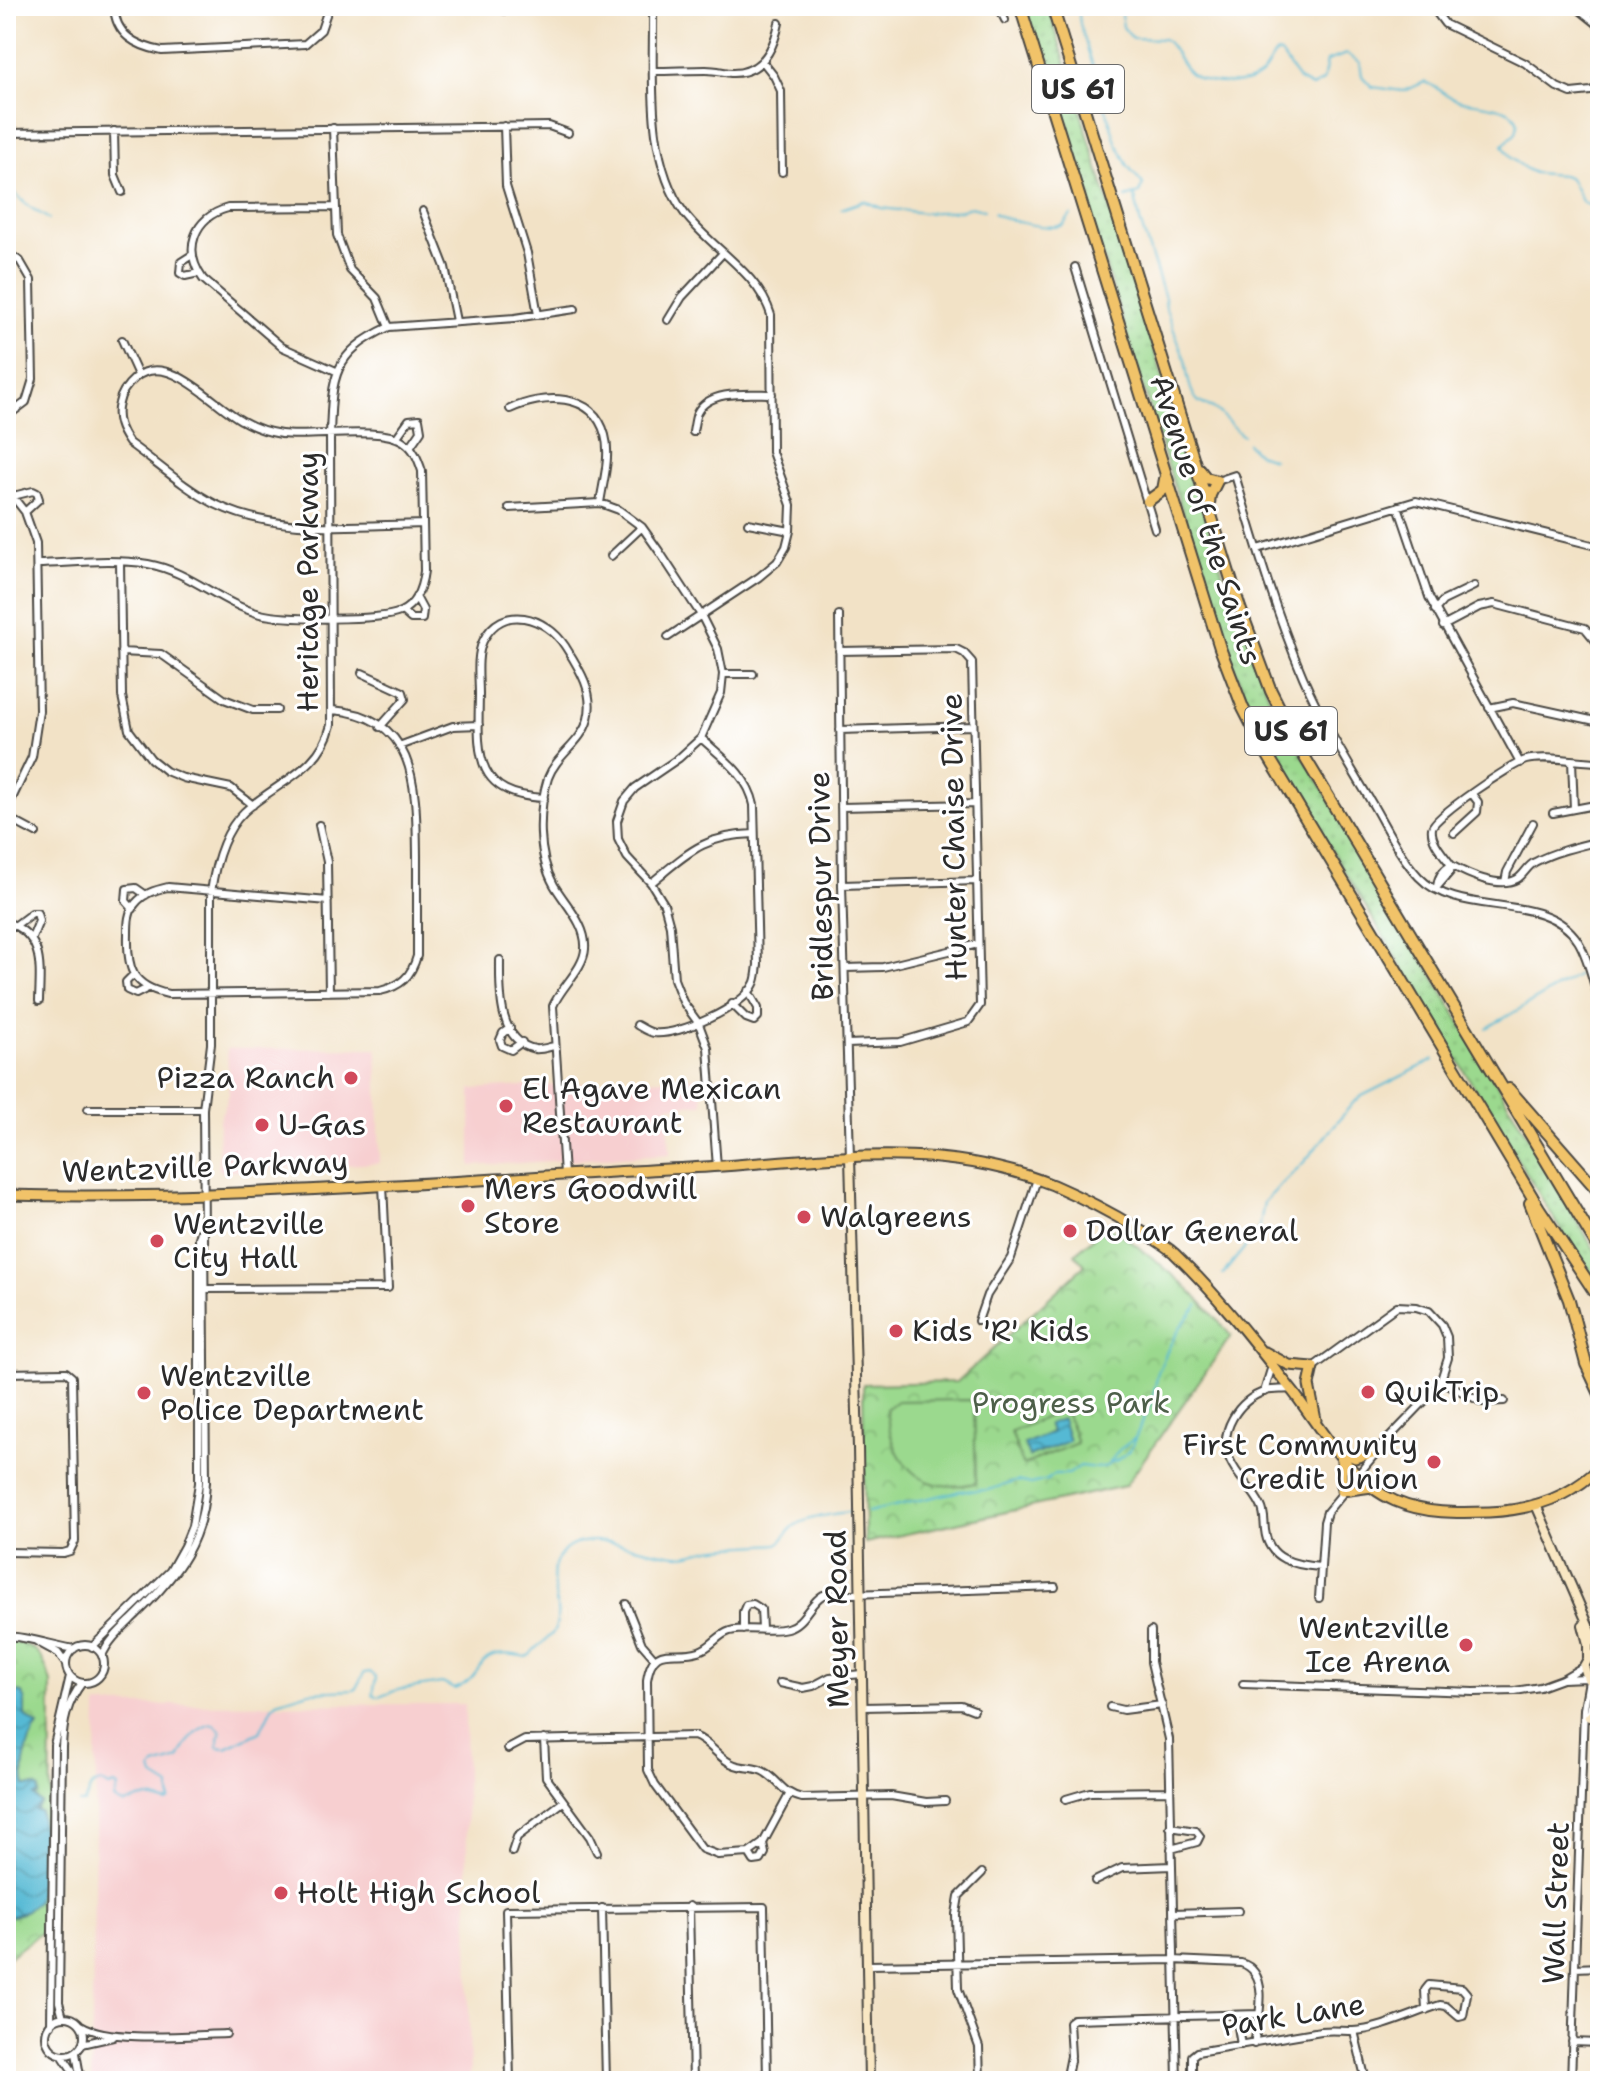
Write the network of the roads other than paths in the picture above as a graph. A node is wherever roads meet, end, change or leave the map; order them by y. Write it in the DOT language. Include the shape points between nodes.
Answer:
graph roads {
  1 [pos="114,6"];
  2 [pos="329,6"];
  3 [pos="477,6"];
  4 [pos="541,6"];
  5 [pos="653,6"];
  6 [pos="998,6"];
  7 [pos="1020,6"];
  8 [pos="1052,6"];
  9 [pos="1575,6"];
  10 [pos="1436,12"];
  11 [pos="1005,20"];
  12 [pos="779,23"];
  13 [pos="1600,26"];
  14 [pos="763,62"];
  15 [pos="654,71"];
  16 [pos="1600,87"];
  17 [pos="504,126"];
  18 [pos="333,128"];
  19 [pos="114,131"];
  20 [pos="6,133"];
  21 [pos="568,133"];
  22 [pos="782,172"];
  23 [pos="122,192"];
  24 [pos="336,207"];
  25 [pos="423,211"];
  26 [pos="6,252"];
  27 [pos="723,253"];
  28 [pos="192,255"];
  29 [pos="1075,267"];
  30 [pos="199,273"];
  31 [pos="575,309"];
  32 [pos="538,315"];
  33 [pos="668,320"];
  34 [pos="456,321"];
  35 [pos="389,327"];
  36 [pos="122,340"];
  37 [pos="336,371"];
  38 [pos="138,375"];
  39 [pos="772,394"];
  40 [pos="510,409"];
  41 [pos="6,417"];
  42 [pos="693,432"];
  43 [pos="330,435"];
  44 [pos="396,438"];
  45 [pos="410,447"];
  46 [pos="1195,465"];
  47 [pos="1165,473"];
  48 [pos="1217,481"];
  49 [pos="6,488"];
  50 [pos="13,496"];
  51 [pos="1148,501"];
  52 [pos="600,503"];
  53 [pos="1398,506"];
  54 [pos="509,508"];
  55 [pos="1209,510"];
  56 [pos="25,512"];
  57 [pos="1179,516"];
  58 [pos="748,523"];
  59 [pos="423,524"];
  60 [pos="330,525"];
  61 [pos="642,527"];
  62 [pos="1155,529"];
  63 [pos="790,531"];
  64 [pos="1600,547"];
  65 [pos="1258,549"];
  66 [pos="611,556"];
  67 [pos="120,562"];
  68 [pos="37,564"];
  69 [pos="1474,586"];
  70 [pos="416,597"];
  71 [pos="1435,610"];
  72 [pos="402,611"];
  73 [pos="701,615"];
  74 [pos="839,615"];
  75 [pos="331,617"];
  76 [pos="1443,626"];
  77 [pos="668,637"];
  78 [pos="1600,646"];
  79 [pos="839,651"];
  80 [pos="121,652"];
  81 [pos="362,673"];
  82 [pos="723,674"];
  83 [pos="753,674"];
  84 [pos="1489,708"];
  85 [pos="277,710"];
  86 [pos="332,710"];
  87 [pos="1600,722"];
  88 [pos="479,725"];
  89 [pos="973,726"];
  90 [pos="380,727"];
  91 [pos="840,730"];
  92 [pos="701,738"];
  93 [pos="399,746"];
  94 [pos="1572,761"];
  95 [pos="1600,762"];
  96 [pos="1520,763"];
  97 [pos="1472,794"];
  98 [pos="544,798"];
  99 [pos="974,804"];
  100 [pos="253,805"];
  101 [pos="1595,805"];
  102 [pos="841,807"];
  103 [pos="1574,809"];
  104 [pos="6,811"];
  105 [pos="1553,813"];
  106 [pos="6,817"];
  107 [pos="1533,823"];
  108 [pos="319,825"];
  109 [pos="36,833"];
  110 [pos="1454,833"];
  111 [pos="754,834"];
  112 [pos="1600,841"];
  113 [pos="1451,865"];
  114 [pos="977,881"];
  115 [pos="1505,882"];
  116 [pos="651,883"];
  117 [pos="842,885"];
  118 [pos="1436,888"];
  119 [pos="211,892"];
  120 [pos="146,895"];
  121 [pos="328,901"];
  122 [pos="133,909"];
  123 [pos="6,922"];
  124 [pos="16,925"];
  125 [pos="31,939"];
  126 [pos="978,944"];
  127 [pos="500,960"];
  128 [pos="845,968"];
  129 [pos="134,974"];
  130 [pos="148,988"];
  131 [pos="748,991"];
  132 [pos="329,992"];
  133 [pos="211,993"];
  134 [pos="39,1001"];
  135 [pos="732,1004"];
  136 [pos="1600,1004"];
  137 [pos="699,1024"];
  138 [pos="637,1025"];
  139 [pos="510,1028"];
  140 [pos="522,1042"];
  141 [pos="847,1044"];
  142 [pos="554,1046"];
  143 [pos="1489,1066"];
  144 [pos="88,1109"];
  145 [pos="203,1109"];
  146 [pos="850,1157"];
  147 [pos="717,1167"];
  148 [pos="564,1174"];
  149 [pos="1037,1179"];
  150 [pos="1521,1179"];
  151 [pos="383,1185"];
  152 [pos="1600,1193"];
  153 [pos="6,1195"];
  154 [pos="202,1195"];
  155 [pos="1600,1251"];
  156 [pos="202,1289"];
  157 [pos="1600,1300"];
  158 [pos="978,1321"];
  159 [pos="1259,1348"];
  160 [pos="1272,1366"];
  161 [pos="1313,1367"];
  162 [pos="6,1373"];
  163 [pos="1441,1381"];
  164 [pos="1290,1389"];
  165 [pos="1264,1392"];
  166 [pos="1600,1394"];
  167 [pos="1504,1401"];
  168 [pos="1317,1424"];
  169 [pos="1376,1452"];
  170 [pos="1339,1453"];
  171 [pos="1599,1470"];
  172 [pos="1357,1473"];
  173 [pos="1372,1487"];
  174 [pos="1342,1491"];
  175 [pos="1536,1505"];
  176 [pos="6,1552"];
  177 [pos="1320,1567"];
  178 [pos="1567,1579"];
  179 [pos="1055,1587"];
  180 [pos="861,1594"];
  181 [pos="1319,1598"];
  182 [pos="626,1604"];
  183 [pos="762,1629"];
  184 [pos="743,1630"];
  185 [pos="1151,1631"];
  186 [pos="6,1636"];
  187 [pos="36,1641"];
  188 [pos="92,1647"];
  189 [pos="74,1649"];
  190 [pos="1600,1653"];
  191 [pos="102,1656"];
  192 [pos="655,1659"];
  193 [pos="1586,1662"];
  194 [pos="66,1664"];
  195 [pos="862,1674"];
  196 [pos="70,1676"];
  197 [pos="1562,1679"];
  198 [pos="82,1683"];
  199 [pos="780,1683"];
  200 [pos="1595,1683"];
  201 [pos="1243,1684"];
  202 [pos="1162,1705"];
  203 [pos="863,1707"];
  204 [pos="1110,1707"];
  205 [pos="974,1710"];
  206 [pos="1600,1711"];
  207 [pos="1589,1717"];
  208 [pos="1585,1727"];
  209 [pos="647,1737"];
  210 [pos="544,1739"];
  211 [pos="508,1749"];
  212 [pos="1169,1791"];
  213 [pos="789,1795"];
  214 [pos="865,1797"];
  215 [pos="1066,1799"];
  216 [pos="945,1801"];
  217 [pos="563,1802"];
  218 [pos="1170,1827"];
  219 [pos="763,1843"];
  220 [pos="1171,1849"];
  221 [pos="512,1852"];
  222 [pos="597,1852"];
  223 [pos="749,1853"];
  224 [pos="1172,1866"];
  225 [pos="982,1873"];
  226 [pos="1095,1881"];
  227 [pos="689,1906"];
  228 [pos="602,1908"];
  229 [pos="1238,1911"];
  230 [pos="1173,1913"];
  231 [pos="1173,1960"];
  232 [pos="956,1963"];
  233 [pos="868,1965"];
  234 [pos="1600,1967"];
  235 [pos="1575,1968"];
  236 [pos="1426,2010"];
  237 [pos="1259,2014"];
  238 [pos="1236,2015"];
  239 [pos="63,2017"];
  240 [pos="1176,2018"];
  241 [pos="51,2025"];
  242 [pos="81,2025"];
  243 [pos="1354,2031"];
  244 [pos="226,2034"];
  245 [pos="117,2036"];
  246 [pos="1572,2042"];
  247 [pos="1600,2043"];
  248 [pos="82,2044"];
  249 [pos="1254,2044"];
  250 [pos="1241,2045"];
  251 [pos="76,2053"];
  252 [pos="62,2055"];
  253 [pos="74,2081"];
  254 [pos="81,2081"];
  255 [pos="510,2081"];
  256 [pos="606,2081"];
  257 [pos="693,2081"];
  258 [pos="767,2081"];
  259 [pos="869,2081"];
  260 [pos="980,2081"];
  261 [pos="1066,2081"];
  262 [pos="1177,2081"];
  263 [pos="1192,2081"];
  264 [pos="1366,2081"];
  265 [pos="1571,2081"];
  1 -- 2 [label="street" via="115,22 130,40 162,51 305,44 321,30"];
  3 -- 4 [label="street" via="526,11"];
  5 -- 15 [label="street"];
  6 -- 11 [label="street"];
  7 -- 47 [label="highway, Avenue of the Saints / US 61"];
  8 -- 46 [label="highway, Avenue of the Saints / US 61"];
  9 -- 13 [label="street"];
  10 -- 16 [label="street" via="1445,24 1525,63 1557,87 1571,93"];
  12 -- 14 [label="street"];
  14 -- 15 [label="street" via="734,73"];
  14 -- 22 [label="street" via="781,91"];
  15 -- 27 [label="street" via="656,131 669,186 684,213"];
  17 -- 18 [label="street"];
  17 -- 21 [label="street" via="549,126"];
  17 -- 32 [label="street" via="506,186 527,253"];
  18 -- 19 [label="street"];
  18 -- 24 [label="street"];
  19 -- 20 [label="street"];
  19 -- 23 [label="street" via="115,175"];
  24 -- 28 [label="street" via="215,212 197,230"];
  24 -- 35 [label="street" via="337,235 350,270 377,298"];
  25 -- 34 [label="street" via="445,267"];
  26 -- 41 [label="street" via="20,261 31,280 33,379 26,402"];
  27 -- 33 [label="street"];
  27 -- 39 [label="street" via="766,298"];
  28 -- 30 [label="street"];
  28 -- 30 [label="street" via="181,262 180,273"];
  29 -- 51 [label="street"];
  30 -- 37 [label="street" via="282,347"];
  31 -- 32 [label="street"];
  32 -- 34 [label="street"];
  34 -- 35 [label="street"];
  35 -- 37 [label="street" via="370,335"];
  36 -- 38 [label="street"];
  37 -- 43 [label="street, Heritage Parkway"];
  38 -- 43 [label="street" via="158,370 180,376 224,410 260,429"];
  38 -- 60 [label="street" via="120,395 117,410 129,443 195,492 237,513 271,522"];
  39 -- 42 [label="street" via="709,401 698,411"];
  39 -- 63 [label="street" via="772,452 789,496"];
  40 -- 52 [label="street" via="529,401 565,398 591,411 607,449"];
  43 -- 44 [label="street"];
  43 -- 60 [label="street, Heritage Parkway"];
  44 -- 45 [label="street"];
  44 -- 45 [label="street" via="409,420 419,419 421,431"];
  45 -- 59 [label="street" via="422,471"];
  46 -- 48 [label="highway" via="1206,478"];
  46 -- 55 [label="highway, Avenue of the Saints / US 61"];
  47 -- 51 [label="highway" via="1163,490"];
  47 -- 57 [label="highway, Avenue of the Saints / US 61"];
  48 -- 55 [label="highway"];
  48 -- 65 [label="street" via="1235,475"];
  49 -- 50 [label="street"];
  50 -- 56 [label="street"];
  50 -- 56 [label="street" via="37,493 39,499"];
  51 -- 57 [label="highway" via="1165,503"];
  51 -- 62 [label="street"];
  52 -- 54 [label="street"];
  52 -- 61 [label="street"];
  53 -- 64 [label="street" via="1429,503"];
  53 -- 65 [label="street"];
  53 -- 71 [label="street"];
  55 -- 143 [label="highway, Avenue of the Saints / US 61" via="1247,629 1286,721"];
  56 -- 68 [label="street" via="34,533"];
  57 -- 150 [label="highway, Avenue of the Saints / US 61" via="1231,679 1264,749"];
  58 -- 63 [label="street"];
  59 -- 60 [label="street"];
  59 -- 70 [label="street" via="424,571"];
  60 -- 75 [label="street, Heritage Parkway"];
  61 -- 66 [label="street"];
  61 -- 73 [label="street"];
  63 -- 73 [label="street" via="777,562"];
  65 -- 118 [label="street" via="1318,708 1409,865"];
  67 -- 68 [label="street"];
  67 -- 75 [label="street" via="169,570 260,614"];
  67 -- 80 [label="street"];
  68 -- 104 [label="street" via="37,735"];
  69 -- 71 [label="street"];
  70 -- 72 [label="street"];
  70 -- 72 [label="street" via="422,619 411,619"];
  71 -- 76 [label="street"];
  72 -- 75 [label="street"];
  73 -- 77 [label="street"];
  73 -- 82 [label="street" via="718,649"];
  74 -- 79 [label="street, Bridlespur Drive"];
  75 -- 86 [label="street, Heritage Parkway"];
  76 -- 78 [label="street" via="1494,604 1585,628"];
  76 -- 84 [label="street"];
  79 -- 89 [label="street, Hunter Chaise Drive" via="964,653 972,662"];
  79 -- 91 [label="street, Bridlespur Drive"];
  80 -- 85 [label="street" via="161,654 224,699 253,710"];
  80 -- 100 [label="street" via="123,710 138,745 166,771 231,788"];
  81 -- 90 [label="street" via="403,692 405,699"];
  82 -- 83 [label="street"];
  82 -- 92 [label="street" via="716,710"];
  84 -- 87 [label="street" via="1513,703"];
  84 -- 96 [label="street"];
  86 -- 90 [label="street" via="353,712"];
  86 -- 100 [label="street, Heritage Parkway" via="319,756"];
  88 -- 93 [label="street" via="453,726"];
  88 -- 98 [label="street" via="481,761 488,775 512,793"];
  88 -- 98 [label="street" via="479,659 490,631 504,620 520,617 548,625 583,676 590,710 582,733 552,767"];
  89 -- 91 [label="street"];
  89 -- 99 [label="street, Hunter Chaise Drive"];
  90 -- 93 [label="street"];
  91 -- 102 [label="street, Bridlespur Drive"];
  92 -- 111 [label="street" via="742,776 751,792"];
  92 -- 116 [label="street" via="635,788 617,821 627,857"];
  93 -- 132 [label="street" via="416,795 417,956 410,975 394,987"];
  94 -- 95 [label="street"];
  94 -- 96 [label="street"];
  94 -- 103 [label="street"];
  96 -- 97 [label="street"];
  97 -- 110 [label="street" via="1477,812"];
  97 -- 113 [label="street" via="1432,827 1434,841"];
  98 -- 142 [label="street" via="544,860 585,941 581,963 553,1006"];
  99 -- 102 [label="street"];
  99 -- 114 [label="street, Hunter Chaise Drive"];
  100 -- 119 [label="street, Heritage Parkway" via="242,813 222,847"];
  101 -- 103 [label="street"];
  102 -- 117 [label="street, Bridlespur Drive"];
  103 -- 105 [label="street"];
  106 -- 109 [label="street"];
  107 -- 115 [label="street"];
  108 -- 121 [label="street"];
  111 -- 116 [label="street" via="730,834 695,848"];
  111 -- 131 [label="street" via="758,965"];
  112 -- 115 [label="street" via="1540,860 1516,880"];
  113 -- 115 [label="street"];
  113 -- 118 [label="street"];
  114 -- 117 [label="street"];
  114 -- 126 [label="street, Hunter Chaise Drive"];
  116 -- 137 [label="street" via="670,926 674,979"];
  117 -- 128 [label="street, Bridlespur Drive"];
  118 -- 136 [label="street" via="1451,897 1549,916 1561,923 1578,941"];
  119 -- 120 [label="street" via="168,887"];
  119 -- 121 [label="street"];
  119 -- 133 [label="street, Heritage Parkway"];
  120 -- 122 [label="street"];
  120 -- 122 [label="street" via="127,889 126,901"];
  121 -- 132 [label="street"];
  122 -- 129 [label="street" via="127,957"];
  123 -- 124 [label="street"];
  124 -- 125 [label="street"];
  124 -- 125 [label="street" via="37,913"];
  125 -- 134 [label="street" via="39,958"];
  126 -- 128 [label="street" via="883,967"];
  126 -- 141 [label="street, Hunter Chaise Drive" via="980,1005 968,1022 900,1042"];
  127 -- 139 [label="street" via="501,1007"];
  128 -- 141 [label="street, Bridlespur Drive"];
  129 -- 130 [label="street"];
  129 -- 130 [label="street" via="126,982 127,990 136,994"];
  130 -- 133 [label="street" via="168,994"];
  131 -- 135 [label="street"];
  131 -- 135 [label="street" via="758,1008 754,1021"];
  132 -- 133 [label="street"];
  133 -- 145 [label="street, Heritage Parkway"];
  135 -- 137 [label="street"];
  137 -- 138 [label="street" via="652,1033"];
  137 -- 147 [label="street" via="708,1048"];
  139 -- 140 [label="street"];
  139 -- 140 [label="street" via="503,1033 502,1046 511,1050"];
  140 -- 142 [label="street" via="535,1049"];
  141 -- 146 [label="street, Bridlespur Drive"];
  142 -- 148 [label="street"];
  143 -- 152 [label="highway"];
  143 -- 155 [label="highway, Avenue of the Saints / US 61"];
  144 -- 145 [label="street"];
  145 -- 154 [label="street, Heritage Parkway"];
  146 -- 147 [label="main road, Wentzville Parkway"];
  146 -- 149 [label="main road, Wentzville Parkway" via="948,1157"];
  146 -- 180 [label="street, Meyer Road"];
  147 -- 148 [label="main road, Wentzville Parkway"];
  148 -- 151 [label="main road, Wentzville Parkway"];
  149 -- 158 [label="street" via="1011,1258 987,1295"];
  149 -- 159 [label="main road, Wentzville Parkway" via="1093,1202 1171,1249"];
  150 -- 157 [label="highway, Avenue of the Saints / US 61"];
  150 -- 166 [label="highway"];
  151 -- 154 [label="main road, Wentzville Parkway"];
  151 -- 156 [label="street" via="388,1288"];
  153 -- 154 [label="main road, Wentzville Parkway"];
  154 -- 156 [label="street, Heritage Parkway"];
  156 -- 188 [label="street" via="199,1483 192,1526 170,1571"];
  156 -- 191 [label="street" via="206,1481 199,1529 175,1575 110,1641"];
  159 -- 160 [label="main road, Wentzville Parkway"];
  159 -- 161 [label="main road" via="1289,1365"];
  160 -- 164 [label="main road, Wentzville Parkway"];
  160 -- 165 [label="street"];
  161 -- 163 [label="street" via="1397,1306 1416,1307 1437,1317 1447,1337"];
  161 -- 168 [label="main road" via="1309,1385"];
  162 -- 176 [label="street" via="66,1372 72,1377 75,1526 70,1551"];
  163 -- 167 [label="street" via="1482,1402"];
  163 -- 169 [label="street"];
  164 -- 165 [label="street"];
  164 -- 168 [label="main road, Wentzville Parkway"];
  165 -- 177 [label="street" via="1229,1423 1228,1456 1263,1509 1273,1551 1292,1564"];
  168 -- 170 [label="main road, Wentzville Parkway"];
  169 -- 170 [label="main road" via="1355,1458"];
  169 -- 172 [label="street"];
  170 -- 172 [label="main road, Wentzville Parkway"];
  170 -- 174 [label="main road"];
  171 -- 175 [label="main road, Wentzville Parkway" via="1566,1493"];
  172 -- 173 [label="main road, Wentzville Parkway"];
  172 -- 174 [label="street"];
  173 -- 174 [label="main road"];
  173 -- 175 [label="main road, Wentzville Parkway" via="1393,1500 1442,1513"];
  174 -- 177 [label="street" via="1324,1522"];
  175 -- 178 [label="street"];
  177 -- 181 [label="street"];
  178 -- 190 [label="street"];
  178 -- 193 [label="street" via="1586,1635"];
  179 -- 180 [label="street"];
  180 -- 183 [label="street" via="823,1595 788,1628"];
  180 -- 195 [label="street, Meyer Road"];
  182 -- 192 [label="street" via="642,1644"];
  183 -- 184 [label="street"];
  183 -- 184 [label="street" via="761,1609 753,1604 743,1612"];
  184 -- 192 [label="street" via="719,1635 697,1652 667,1652"];
  185 -- 202 [label="street" via="1151,1662"];
  186 -- 187 [label="street"];
  187 -- 189 [label="street"];
  187 -- 194 [label="street"];
  188 -- 189 [label="street"];
  188 -- 191 [label="street"];
  189 -- 194 [label="street"];
  190 -- 193 [label="street"];
  191 -- 198 [label="street" via="100,1676"];
  192 -- 209 [label="street" via="647,1680"];
  193 -- 197 [label="street"];
  193 -- 200 [label="street"];
  194 -- 196 [label="street"];
  195 -- 199 [label="street" via="841,1674 803,1688"];
  195 -- 203 [label="street, Meyer Road"];
  196 -- 198 [label="street"];
  196 -- 241 [label="street" via="54,1745"];
  197 -- 200 [label="street"];
  197 -- 201 [label="street" via="1515,1691 1474,1692"];
  198 -- 239 [label="street" via="68,1709 62,1747"];
  200 -- 207 [label="street, Wall Street"];
  200 -- 208 [label="street, Wall Street" via="1584,1709"];
  202 -- 204 [label="street"];
  202 -- 212 [label="street" via="1169,1739"];
  203 -- 205 [label="street" via="961,1705"];
  203 -- 214 [label="street, Meyer Road"];
  206 -- 207 [label="street"];
  207 -- 208 [label="street, Wall Street"];
  208 -- 235 [label="street, Wall Street"];
  209 -- 210 [label="street"];
  209 -- 213 [label="street" via="704,1740 736,1766 769,1775"];
  209 -- 223 [label="street" via="651,1779 702,1849 718,1855"];
  210 -- 211 [label="street" via="525,1740"];
  210 -- 217 [label="street" via="546,1777"];
  212 -- 215 [label="street" via="1090,1792"];
  212 -- 218 [label="street"];
  213 -- 214 [label="street"];
  213 -- 219 [label="street"];
  214 -- 216 [label="street"];
  214 -- 233 [label="street, Meyer Road"];
  217 -- 221 [label="street" via="517,1837"];
  217 -- 222 [label="street"];
  218 -- 220 [label="street"];
  218 -- 220 [label="street" via="1200,1836 1197,1842"];
  219 -- 223 [label="street"];
  219 -- 223 [label="street" via="761,1860 754,1861"];
  220 -- 224 [label="street"];
  224 -- 226 [label="street" via="1122,1868"];
  224 -- 230 [label="street"];
  225 -- 232 [label="street" via="959,1896"];
  227 -- 228 [label="street"];
  227 -- 257 [label="street"];
  227 -- 258 [label="street" via="764,1907"];
  228 -- 255 [label="street" via="506,1910"];
  228 -- 256 [label="street"];
  229 -- 230 [label="street"];
  230 -- 231 [label="street"];
  231 -- 232 [label="street"];
  231 -- 237 [label="street" via="1249,1966 1258,1977"];
  231 -- 240 [label="street"];
  232 -- 233 [label="street"];
  232 -- 260 [label="street" via="958,1989 979,2047"];
  233 -- 259 [label="street, Meyer Road"];
  234 -- 235 [label="street"];
  235 -- 246 [label="street, Wall Street"];
  236 -- 236 [label="street, Park Lane" via="1429,1985 1462,1988 1467,1994 1463,2016 1446,2006"];
  236 -- 243 [label="street, Park Lane"];
  237 -- 238 [label="street"];
  237 -- 249 [label="street"];
  238 -- 240 [label="street"];
  238 -- 250 [label="street"];
  239 -- 241 [label="street"];
  239 -- 242 [label="street"];
  240 -- 261 [label="street" via="1073,2019"];
  240 -- 262 [label="street"];
  241 -- 252 [label="street" via="47,2041"];
  242 -- 245 [label="street"];
  242 -- 248 [label="street"];
  243 -- 249 [label="street, Park Lane" via="1321,2031"];
  243 -- 264 [label="street"];
  244 -- 245 [label="street"];
  245 -- 248 [label="street"];
  246 -- 247 [label="street"];
  246 -- 265 [label="street, Wall Street"];
  248 -- 251 [label="street"];
  249 -- 250 [label="street, Park Lane"];
  250 -- 263 [label="street, Park Lane" via="1197,2052 1192,2056"];
  251 -- 252 [label="street"];
  251 -- 254 [label="street"];
  252 -- 253 [label="street"];
}
